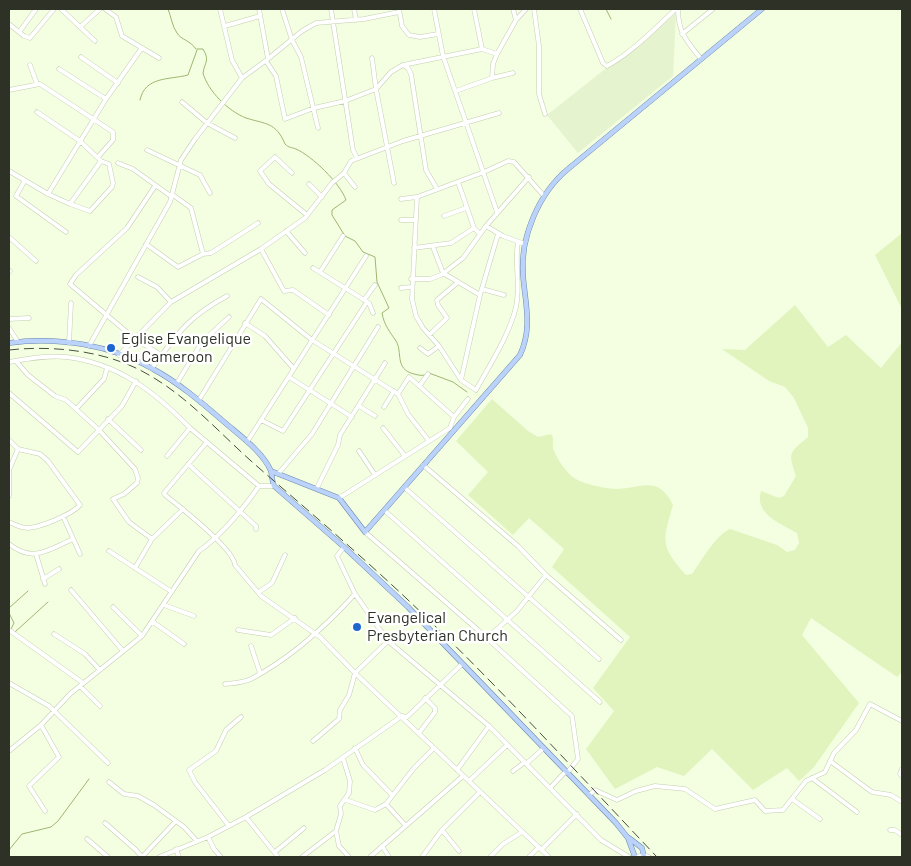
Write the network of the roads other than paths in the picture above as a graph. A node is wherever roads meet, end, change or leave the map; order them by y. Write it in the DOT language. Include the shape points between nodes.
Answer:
graph roads {
  1 [pos="36,9"];
  2 [pos="54,9"];
  3 [pos="61,9"];
  4 [pos="90,9"];
  5 [pos="100,9"];
  6 [pos="105,9"];
  7 [pos="220,9"];
  8 [pos="259,9"];
  9 [pos="282,9"];
  10 [pos="330,9"];
  11 [pos="354,9"];
  12 [pos="434,9"];
  13 [pos="474,9"];
  14 [pos="513,9"];
  15 [pos="526,9"];
  16 [pos="534,9"];
  17 [pos="580,9"];
  18 [pos="674,9"];
  19 [pos="713,9"];
  20 [pos="762,9"];
  21 [pos="399,10"];
  22 [pos="95,13"];
  23 [pos="260,16"];
  24 [pos="356,20"];
  25 [pos="516,20"];
  26 [pos="332,22"];
  27 [pos="9,24"];
  28 [pos="225,26"];
  29 [pos="80,28"];
  30 [pos="20,31"];
  31 [pos="438,34"];
  32 [pos="682,34"];
  33 [pos="292,40"];
  34 [pos="95,41"];
  35 [pos="141,48"];
  36 [pos="482,49"];
  37 [pos="497,54"];
  38 [pos="443,56"];
  39 [pos="81,57"];
  40 [pos="159,58"];
  41 [pos="372,58"];
  42 [pos="701,59"];
  43 [pos="267,60"];
  44 [pos="30,65"];
  45 [pos="404,65"];
  46 [pos="59,69"];
  47 [pos="513,73"];
  48 [pos="242,78"];
  49 [pos="492,78"];
  50 [pos="118,83"];
  51 [pos="37,84"];
  52 [pos="376,89"];
  53 [pos="9,90"];
  54 [pos="456,92"];
  55 [pos="106,99"];
  56 [pos="345,101"];
  57 [pos="182,102"];
  58 [pos="314,108"];
  59 [pos="37,112"];
  60 [pos="499,113"];
  61 [pos="545,114"];
  62 [pos="94,118"];
  63 [pos="467,122"];
  64 [pos="207,123"];
  65 [pos="318,128"];
  66 [pos="421,136"];
  67 [pos="235,138"];
  68 [pos="80,141"];
  69 [pos="386,148"];
  70 [pos="147,150"];
  71 [pos="357,158"];
  72 [pos="100,159"];
  73 [pos="118,164"];
  74 [pos="179,166"];
  75 [pos="9,171"];
  76 [pos="484,172"];
  77 [pos="292,173"];
  78 [pos="344,173"];
  79 [pos="529,177"];
  80 [pos="24,182"];
  81 [pos="458,182"];
  82 [pos="394,183"];
  83 [pos="309,184"];
  84 [pos="155,186"];
  85 [pos="355,187"];
  86 [pos="437,189"];
  87 [pos="210,193"];
  88 [pos="48,194"];
  89 [pos="172,196"];
  90 [pos="544,196"];
  91 [pos="322,197"];
  92 [pos="417,197"];
  93 [pos="401,198"];
  94 [pos="70,204"];
  95 [pos="466,208"];
  96 [pos="498,212"];
  97 [pos="307,215"];
  98 [pos="444,216"];
  99 [pos="401,220"];
  100 [pos="415,220"];
  101 [pos="258,223"];
  102 [pos="486,226"];
  103 [pos="474,228"];
  104 [pos="286,231"];
  105 [pos="66,232"];
  106 [pos="480,234"];
  107 [pos="498,234"];
  108 [pos="343,236"];
  109 [pos="9,237"];
  110 [pos="518,242"];
  111 [pos="146,244"];
  112 [pos="525,244"];
  113 [pos="433,247"];
  114 [pos="414,248"];
  115 [pos="261,249"];
  116 [pos="304,253"];
  117 [pos="203,254"];
  118 [pos="366,256"];
  119 [pos="36,261"];
  120 [pos="313,268"];
  121 [pos="320,272"];
  122 [pos="443,273"];
  123 [pos="138,276"];
  124 [pos="411,279"];
  125 [pos="457,283"];
  126 [pos="375,286"];
  127 [pos="411,287"];
  128 [pos="346,288"];
  129 [pos="401,288"];
  130 [pos="482,288"];
  131 [pos="504,295"];
  132 [pos="227,296"];
  133 [pos="480,296"];
  134 [pos="365,301"];
  135 [pos="171,302"];
  136 [pos="71,303"];
  137 [pos="373,313"];
  138 [pos="106,315"];
  139 [pos="329,315"];
  140 [pos="229,317"];
  141 [pos="29,318"];
  142 [pos="9,320"];
  143 [pos="245,322"];
  144 [pos="378,326"];
  145 [pos="9,328"];
  146 [pos="429,335"];
  147 [pos="135,339"];
  148 [pos="312,340"];
  149 [pos="18,342"];
  150 [pos="9,343"];
  151 [pos="69,343"];
  152 [pos="89,346"];
  153 [pos="439,346"];
  154 [pos="420,348"];
  155 [pos="333,354"];
  156 [pos="119,355"];
  157 [pos="161,356"];
  158 [pos="16,361"];
  159 [pos="9,362"];
  160 [pos="385,363"];
  161 [pos="354,366"];
  162 [pos="107,368"];
  163 [pos="152,368"];
  164 [pos="294,369"];
  165 [pos="428,374"];
  166 [pos="289,378"];
  167 [pos="375,379"];
  168 [pos="461,380"];
  169 [pos="136,381"];
  170 [pos="177,384"];
  171 [pos="420,385"];
  172 [pos="310,390"];
  173 [pos="394,391"];
  174 [pos="9,394"];
  175 [pos="398,394"];
  176 [pos="468,399"];
  177 [pos="199,400"];
  178 [pos="331,404"];
  179 [pos="358,406"];
  180 [pos="384,407"];
  181 [pos="76,409"];
  182 [pos="375,416"];
  183 [pos="352,417"];
  184 [pos="454,417"];
  185 [pos="108,419"];
  186 [pos="261,420"];
  187 [pos="190,428"];
  188 [pos="383,428"];
  189 [pos="98,429"];
  190 [pos="9,440"];
  191 [pos="429,441"];
  192 [pos="207,442"];
  193 [pos="247,442"];
  194 [pos="18,449"];
  195 [pos="141,450"];
  196 [pos="359,451"];
  197 [pos="167,456"];
  198 [pos="405,456"];
  199 [pos="188,464"];
  200 [pos="423,464"];
  201 [pos="270,471"];
  202 [pos="278,474"];
  203 [pos="375,475"];
  204 [pos="259,486"];
  205 [pos="274,486"];
  206 [pos="404,487"];
  207 [pos="316,488"];
  208 [pos="9,494"];
  209 [pos="338,498"];
  210 [pos="183,509"];
  211 [pos="384,510"];
  212 [pos="240,511"];
  213 [pos="63,516"];
  214 [pos="9,522"];
  215 [pos="256,530"];
  216 [pos="365,532"];
  217 [pos="214,538"];
  218 [pos="73,539"];
  219 [pos="152,539"];
  220 [pos="9,544"];
  221 [pos="344,548"];
  222 [pos="109,551"];
  223 [pos="36,554"];
  224 [pos="80,554"];
  225 [pos="285,555"];
  226 [pos="135,568"];
  227 [pos="59,569"];
  228 [pos="546,575"];
  229 [pos="43,579"];
  230 [pos="44,584"];
  231 [pos="71,590"];
  232 [pos="172,592"];
  233 [pos="259,592"];
  234 [pos="355,594"];
  235 [pos="529,598"];
  236 [pos="164,605"];
  237 [pos="113,607"];
  238 [pos="194,616"];
  239 [pos="295,618"];
  240 [pos="508,619"];
  241 [pos="153,622"];
  242 [pos="9,630"];
  243 [pos="238,630"];
  244 [pos="316,633"];
  245 [pos="54,634"];
  246 [pos="142,636"];
  247 [pos="486,638"];
  248 [pos="622,640"];
  249 [pos="388,641"];
  250 [pos="184,644"];
  251 [pos="251,646"];
  252 [pos="123,651"];
  253 [pos="599,659"];
  254 [pos="462,664"];
  255 [pos="99,669"];
  256 [pos="260,673"];
  257 [pos="355,674"];
  258 [pos="9,683"];
  259 [pos="81,684"];
  260 [pos="225,684"];
  261 [pos="441,686"];
  262 [pos="425,698"];
  263 [pos="600,702"];
  264 [pos="100,706"];
  265 [pos="54,710"];
  266 [pos="402,716"];
  267 [pos="241,717"];
  268 [pos="902,721"];
  269 [pos="41,725"];
  270 [pos="489,726"];
  271 [pos="419,733"];
  272 [pos="312,741"];
  273 [pos="507,745"];
  274 [pos="355,748"];
  275 [pos="434,748"];
  276 [pos="544,748"];
  277 [pos="9,751"];
  278 [pos="343,758"];
  279 [pos="830,761"];
  280 [pos="108,763"];
  281 [pos="526,763"];
  282 [pos="902,769"];
  283 [pos="457,770"];
  284 [pos="513,771"];
  285 [pos="567,772"];
  286 [pos="463,776"];
  287 [pos="902,776"];
  288 [pos="812,778"];
  289 [pos="469,781"];
  290 [pos="109,782"];
  291 [pos="550,788"];
  292 [pos="480,792"];
  293 [pos="392,795"];
  294 [pos="589,795"];
  295 [pos="792,798"];
  296 [pos="346,800"];
  297 [pos="902,802"];
  298 [pos="386,804"];
  299 [pos="45,811"];
  300 [pos="857,812"];
  301 [pos="577,814"];
  302 [pos="246,817"];
  303 [pos="820,819"];
  304 [pos="176,821"];
  305 [pos="105,822"];
  306 [pos="405,825"];
  307 [pos="229,826"];
  308 [pos="304,828"];
  309 [pos="442,830"];
  310 [pos="890,830"];
  311 [pos="336,831"];
  312 [pos="522,832"];
  313 [pos="902,836"];
  314 [pos="208,837"];
  315 [pos="628,838"];
  316 [pos="88,839"];
  317 [pos="196,840"];
  318 [pos="382,846"];
  319 [pos="540,848"];
  320 [pos="176,849"];
  321 [pos="459,851"];
  322 [pos="277,856"];
  323 [pos="108,857"];
  324 [pos="159,857"];
  325 [pos="179,857"];
  326 [pos="221,857"];
  327 [pos="302,857"];
  328 [pos="348,857"];
  329 [pos="370,857"];
  330 [pos="389,857"];
  331 [pos="422,857"];
  332 [pos="490,857"];
  333 [pos="529,857"];
  334 [pos="549,857"];
  335 [pos="629,857"];
  336 [pos="636,857"];
  337 [pos="646,857"];
  1 -- 30 [label="street"];
  2 -- 30 [label="street" via="30,38"];
  3 -- 29 [label="street"];
  4 -- 22 [label="street"];
  5 -- 22 [label="street"];
  6 -- 35 [label="street" via="118,20 119,34"];
  7 -- 28 [label="street"];
  8 -- 23 [label="street"];
  9 -- 33 [label="street"];
  10 -- 26 [label="street"];
  11 -- 24 [label="street"];
  12 -- 31 [label="street"];
  13 -- 36 [label="street"];
  14 -- 25 [label="street"];
  15 -- 25 [label="street"];
  16 -- 61 [label="street" via="539,43 538,94"];
  17 -- 18 [label="street" via="607,66 627,53"];
  18 -- 32 [label="street"];
  19 -- 32 [label="street"];
  20 -- 42 [label="main road"];
  21 -- 24 [label="street"];
  21 -- 31 [label="street" via="402,26 409,35"];
  22 -- 29 [label="street"];
  23 -- 28 [label="street"];
  23 -- 43 [label="street"];
  24 -- 26 [label="street"];
  25 -- 37 [label="street"];
  26 -- 33 [label="street" via="316,23"];
  26 -- 56 [label="street"];
  27 -- 30 [label="street"];
  28 -- 48 [label="street" via="232,60"];
  29 -- 34 [label="street"];
  31 -- 38 [label="street"];
  32 -- 42 [label="street"];
  33 -- 43 [label="street"];
  33 -- 58 [label="street" via="301,57"];
  35 -- 40 [label="street"];
  35 -- 50 [label="street"];
  36 -- 37 [label="street"];
  36 -- 38 [label="street"];
  37 -- 49 [label="street"];
  38 -- 45 [label="street"];
  38 -- 54 [label="street"];
  39 -- 50 [label="street"];
  41 -- 52 [label="street"];
  42 -- 90 [label="main road" via="557,178"];
  43 -- 48 [label="street"];
  43 -- 58 [label="street" via="276,76 285,119"];
  44 -- 51 [label="street"];
  45 -- 52 [label="street" via="391,72"];
  45 -- 66 [label="street" via="411,74"];
  46 -- 55 [label="street"];
  47 -- 49 [label="street"];
  48 -- 64 [label="street"];
  49 -- 54 [label="street"];
  50 -- 55 [label="street"];
  51 -- 53 [label="street"];
  51 -- 62 [label="street"];
  52 -- 56 [label="street"];
  52 -- 69 [label="street"];
  54 -- 63 [label="street"];
  55 -- 62 [label="street"];
  56 -- 58 [label="street"];
  56 -- 71 [label="street"];
  57 -- 64 [label="street"];
  58 -- 65 [label="street"];
  59 -- 68 [label="street"];
  60 -- 63 [label="street"];
  62 -- 68 [label="street"];
  62 -- 72 [label="street" via="114,133"];
  63 -- 66 [label="street"];
  63 -- 76 [label="street"];
  64 -- 67 [label="street"];
  64 -- 74 [label="street"];
  66 -- 69 [label="street"];
  66 -- 86 [label="street" via="426,170"];
  68 -- 72 [label="street"];
  68 -- 88 [label="street"];
  69 -- 71 [label="street"];
  69 -- 82 [label="street"];
  70 -- 74 [label="street"];
  71 -- 78 [label="street"];
  72 -- 94 [label="street"];
  72 -- 94 [label="street" via="109,164 111,188 90,211"];
  73 -- 84 [label="street" via="133,169"];
  74 -- 87 [label="street" via="200,175"];
  74 -- 89 [label="street"];
  75 -- 80 [label="street"];
  76 -- 79 [label="street" via="511,161"];
  76 -- 81 [label="street"];
  76 -- 96 [label="street"];
  77 -- 97 [label="street" via="275,156 260,171 269,184"];
  78 -- 85 [label="street"];
  78 -- 91 [label="street"];
  79 -- 90 [label="street"];
  79 -- 96 [label="street"];
  80 -- 88 [label="street"];
  80 -- 105 [label="street" via="17,197"];
  81 -- 86 [label="street"];
  81 -- 95 [label="street"];
  83 -- 91 [label="street"];
  84 -- 89 [label="street"];
  84 -- 138 [label="street" via="127,228 70,284"];
  86 -- 92 [label="street"];
  88 -- 94 [label="street"];
  89 -- 111 [label="street"];
  89 -- 117 [label="street" via="191,208"];
  90 -- 112 [label="main road"];
  91 -- 97 [label="street"];
  92 -- 93 [label="street"];
  92 -- 100 [label="street"];
  95 -- 98 [label="street"];
  95 -- 103 [label="street"];
  96 -- 102 [label="street"];
  97 -- 104 [label="street"];
  99 -- 100 [label="street"];
  100 -- 114 [label="street"];
  101 -- 117 [label="street" via="211,253"];
  102 -- 106 [label="street"];
  102 -- 107 [label="street"];
  103 -- 106 [label="street"];
  103 -- 113 [label="street" via="451,242"];
  104 -- 115 [label="street"];
  104 -- 116 [label="street"];
  106 -- 122 [label="street" via="462,258"];
  107 -- 110 [label="street"];
  107 -- 130 [label="street"];
  108 -- 121 [label="street"];
  109 -- 119 [label="street"];
  110 -- 112 [label="street"];
  110 -- 168 [label="street" via="516,305 504,337 476,390"];
  111 -- 117 [label="street" via="178,267"];
  111 -- 138 [label="street"];
  112 -- 200 [label="main road" via="523,272 528,313 520,355"];
  113 -- 114 [label="street"];
  113 -- 122 [label="street"];
  114 -- 124 [label="street"];
  115 -- 135 [label="street"];
  115 -- 139 [label="street" via="285,292 293,290"];
  118 -- 128 [label="street"];
  120 -- 121 [label="street"];
  121 -- 128 [label="street"];
  122 -- 124 [label="street" via="430,279"];
  122 -- 125 [label="street"];
  123 -- 135 [label="street" via="157,287"];
  124 -- 127 [label="street"];
  125 -- 133 [label="street"];
  125 -- 146 [label="street" via="437,300 447,318"];
  126 -- 134 [label="street"];
  127 -- 129 [label="street"];
  127 -- 146 [label="street" via="416,316"];
  128 -- 134 [label="street"];
  128 -- 139 [label="street"];
  130 -- 131 [label="street"];
  130 -- 133 [label="street"];
  132 -- 157 [label="street" via="184,325"];
  133 -- 168 [label="street"];
  134 -- 137 [label="street"];
  134 -- 155 [label="street"];
  135 -- 147 [label="street"];
  136 -- 151 [label="street"];
  138 -- 147 [label="street"];
  138 -- 152 [label="street"];
  139 -- 148 [label="street"];
  140 -- 170 [label="street" via="202,342"];
  141 -- 142 [label="street"];
  143 -- 148 [label="street" via="261,298"];
  143 -- 164 [label="street" via="265,336"];
  143 -- 177 [label="street" via="223,365"];
  144 -- 161 [label="street"];
  145 -- 149 [label="street"];
  146 -- 153 [label="street"];
  147 -- 156 [label="street"];
  147 -- 157 [label="street"];
  148 -- 155 [label="street"];
  148 -- 164 [label="street"];
  149 -- 150 [label="main road"];
  149 -- 151 [label="main road"];
  151 -- 152 [label="main road"];
  152 -- 156 [label="main road"];
  153 -- 154 [label="street" via="428,354"];
  153 -- 168 [label="street"];
  155 -- 161 [label="street"];
  155 -- 172 [label="street"];
  156 -- 163 [label="main road"];
  157 -- 163 [label="street"];
  158 -- 159 [label="street"];
  158 -- 162 [label="street" via="65,357"];
  158 -- 181 [label="street" via="28,375"];
  160 -- 167 [label="street"];
  161 -- 167 [label="street"];
  161 -- 178 [label="street"];
  162 -- 169 [label="street"];
  162 -- 181 [label="street" via="104,379"];
  163 -- 170 [label="main road"];
  164 -- 166 [label="street"];
  165 -- 171 [label="street"];
  166 -- 172 [label="street"];
  166 -- 186 [label="street"];
  167 -- 173 [label="street"];
  167 -- 179 [label="street"];
  169 -- 185 [label="street" via="122,406"];
  169 -- 187 [label="street"];
  170 -- 177 [label="main road"];
  171 -- 175 [label="street" via="409,377"];
  171 -- 184 [label="street"];
  172 -- 178 [label="street"];
  172 -- 186 [label="street" via="283,431"];
  173 -- 175 [label="street"];
  173 -- 180 [label="street"];
  174 -- 189 [label="street" via="77,451"];
  175 -- 191 [label="street" via="408,414"];
  176 -- 184 [label="street"];
  177 -- 193 [label="main road"];
  178 -- 183 [label="street"];
  178 -- 202 [label="street" via="312,434"];
  179 -- 182 [label="street"];
  179 -- 183 [label="street"];
  181 -- 189 [label="street"];
  183 -- 207 [label="street" via="340,435"];
  184 -- 191 [label="street" via="450,428"];
  185 -- 189 [label="street"];
  185 -- 195 [label="street"];
  186 -- 193 [label="street"];
  187 -- 192 [label="street"];
  187 -- 197 [label="street"];
  188 -- 198 [label="street"];
  189 -- 219 [label="street" via="138,474 137,483 113,499 129,522"];
  190 -- 194 [label="street"];
  191 -- 198 [label="street"];
  192 -- 199 [label="street"];
  192 -- 204 [label="street"];
  193 -- 201 [label="main road"];
  194 -- 208 [label="street" via="9,470"];
  194 -- 213 [label="street" via="44,457 80,504"];
  196 -- 203 [label="street"];
  198 -- 203 [label="street"];
  199 -- 210 [label="street" via="164,493"];
  199 -- 212 [label="street"];
  200 -- 206 [label="main road"];
  200 -- 228 [label="street" via="518,546"];
  201 -- 202 [label="main road"];
  201 -- 205 [label="main road"];
  202 -- 207 [label="main road"];
  203 -- 209 [label="street"];
  204 -- 205 [label="street"];
  204 -- 212 [label="street"];
  205 -- 221 [label="main road"];
  206 -- 211 [label="main road"];
  206 -- 235 [label="street"];
  207 -- 209 [label="main road"];
  209 -- 216 [label="main road"];
  210 -- 217 [label="street"];
  210 -- 219 [label="street"];
  211 -- 216 [label="main road"];
  211 -- 240 [label="street"];
  212 -- 215 [label="street" via="256,526"];
  212 -- 217 [label="street"];
  213 -- 214 [label="street" via="30,528"];
  213 -- 218 [label="street"];
  216 -- 247 [label="street"];
  217 -- 232 [label="street" via="199,550"];
  217 -- 233 [label="street"];
  218 -- 223 [label="street"];
  218 -- 224 [label="street"];
  219 -- 226 [label="street"];
  220 -- 223 [label="street" via="24,554"];
  221 -- 234 [label="street" via="337,556"];
  221 -- 254 [label="main road" via="408,607"];
  222 -- 226 [label="street"];
  223 -- 229 [label="street"];
  225 -- 233 [label="street" via="272,583"];
  226 -- 232 [label="street"];
  227 -- 229 [label="street"];
  228 -- 235 [label="street"];
  228 -- 248 [label="street"];
  229 -- 230 [label="street"];
  231 -- 252 [label="street"];
  232 -- 236 [label="street"];
  233 -- 239 [label="street"];
  234 -- 244 [label="street"];
  234 -- 249 [label="street"];
  235 -- 240 [label="street"];
  235 -- 253 [label="street"];
  236 -- 238 [label="street"];
  236 -- 241 [label="street"];
  237 -- 246 [label="street"];
  239 -- 243 [label="street" via="272,635"];
  239 -- 244 [label="street"];
  240 -- 247 [label="street"];
  240 -- 263 [label="street"];
  241 -- 246 [label="street"];
  241 -- 250 [label="street"];
  242 -- 259 [label="street"];
  244 -- 256 [label="street"];
  244 -- 257 [label="street"];
  245 -- 255 [label="street" via="85,654"];
  246 -- 252 [label="street"];
  247 -- 285 [label="street" via="573,718 578,759"];
  249 -- 257 [label="street"];
  249 -- 261 [label="street"];
  251 -- 256 [label="street"];
  252 -- 255 [label="street"];
  254 -- 261 [label="street"];
  254 -- 276 [label="main road"];
  255 -- 259 [label="street"];
  256 -- 260 [label="street" via="250,680"];
  257 -- 266 [label="street"];
  257 -- 272 [label="street" via="349,695 340,710 340,720"];
  258 -- 265 [label="street"];
  259 -- 264 [label="street"];
  259 -- 265 [label="street"];
  261 -- 262 [label="street"];
  261 -- 270 [label="street"];
  262 -- 266 [label="street" via="407,717"];
  262 -- 271 [label="street" via="435,712"];
  265 -- 269 [label="street"];
  265 -- 280 [label="street"];
  266 -- 271 [label="street"];
  266 -- 274 [label="street"];
  267 -- 307 [label="street" via="226,730 216,751 189,770 194,782"];
  268 -- 279 [label="street" via="870,704 860,726"];
  269 -- 277 [label="street"];
  269 -- 299 [label="street" via="59,757 29,786"];
  270 -- 273 [label="street"];
  270 -- 283 [label="street"];
  271 -- 275 [label="street"];
  273 -- 281 [label="street"];
  273 -- 289 [label="street"];
  274 -- 278 [label="street"];
  274 -- 293 [label="street" via="363,765"];
  275 -- 283 [label="street"];
  275 -- 293 [label="street"];
  276 -- 281 [label="street"];
  276 -- 285 [label="main road"];
  278 -- 296 [label="street" via="350,781"];
  278 -- 302 [label="street"];
  279 -- 288 [label="street" via="823,774"];
  279 -- 297 [label="street" via="872,792 891,795"];
  281 -- 284 [label="street"];
  281 -- 291 [label="street"];
  282 -- 287 [label="street"];
  283 -- 286 [label="street"];
  285 -- 291 [label="street"];
  285 -- 294 [label="main road"];
  286 -- 289 [label="street"];
  286 -- 306 [label="street"];
  288 -- 295 [label="street" via="804,782"];
  288 -- 300 [label="street"];
  289 -- 292 [label="street"];
  290 -- 304 [label="street" via="124,794 146,800"];
  291 -- 301 [label="street"];
  292 -- 309 [label="street"];
  292 -- 312 [label="street"];
  293 -- 298 [label="street"];
  294 -- 295 [label="street" via="595,790 617,800 655,786 687,790 715,809 755,800 765,811 782,810"];
  294 -- 315 [label="main road"];
  295 -- 303 [label="street"];
  296 -- 298 [label="street" via="375,810"];
  296 -- 311 [label="street" via="340,806"];
  298 -- 306 [label="street"];
  301 -- 319 [label="street"];
  301 -- 335 [label="street" via="601,840"];
  302 -- 307 [label="street"];
  302 -- 322 [label="street"];
  304 -- 305 [label="street" via="142,857"];
  304 -- 317 [label="street"];
  306 -- 318 [label="street"];
  307 -- 314 [label="street"];
  308 -- 322 [label="street"];
  309 -- 321 [label="street"];
  309 -- 331 [label="street"];
  310 -- 313 [label="street"];
  311 -- 327 [label="street"];
  311 -- 328 [label="street" via="339,846"];
  312 -- 319 [label="street"];
  312 -- 332 [label="street"];
  314 -- 317 [label="street"];
  314 -- 326 [label="street"];
  315 -- 336 [label="main road"];
  315 -- 337 [label="main road" via="642,848"];
  316 -- 323 [label="street"];
  317 -- 320 [label="street"];
  318 -- 329 [label="street"];
  318 -- 330 [label="street"];
  319 -- 333 [label="street"];
  319 -- 334 [label="street"];
  320 -- 324 [label="street"];
  320 -- 325 [label="street"];
  336 -- 337 [label="street"];
}
